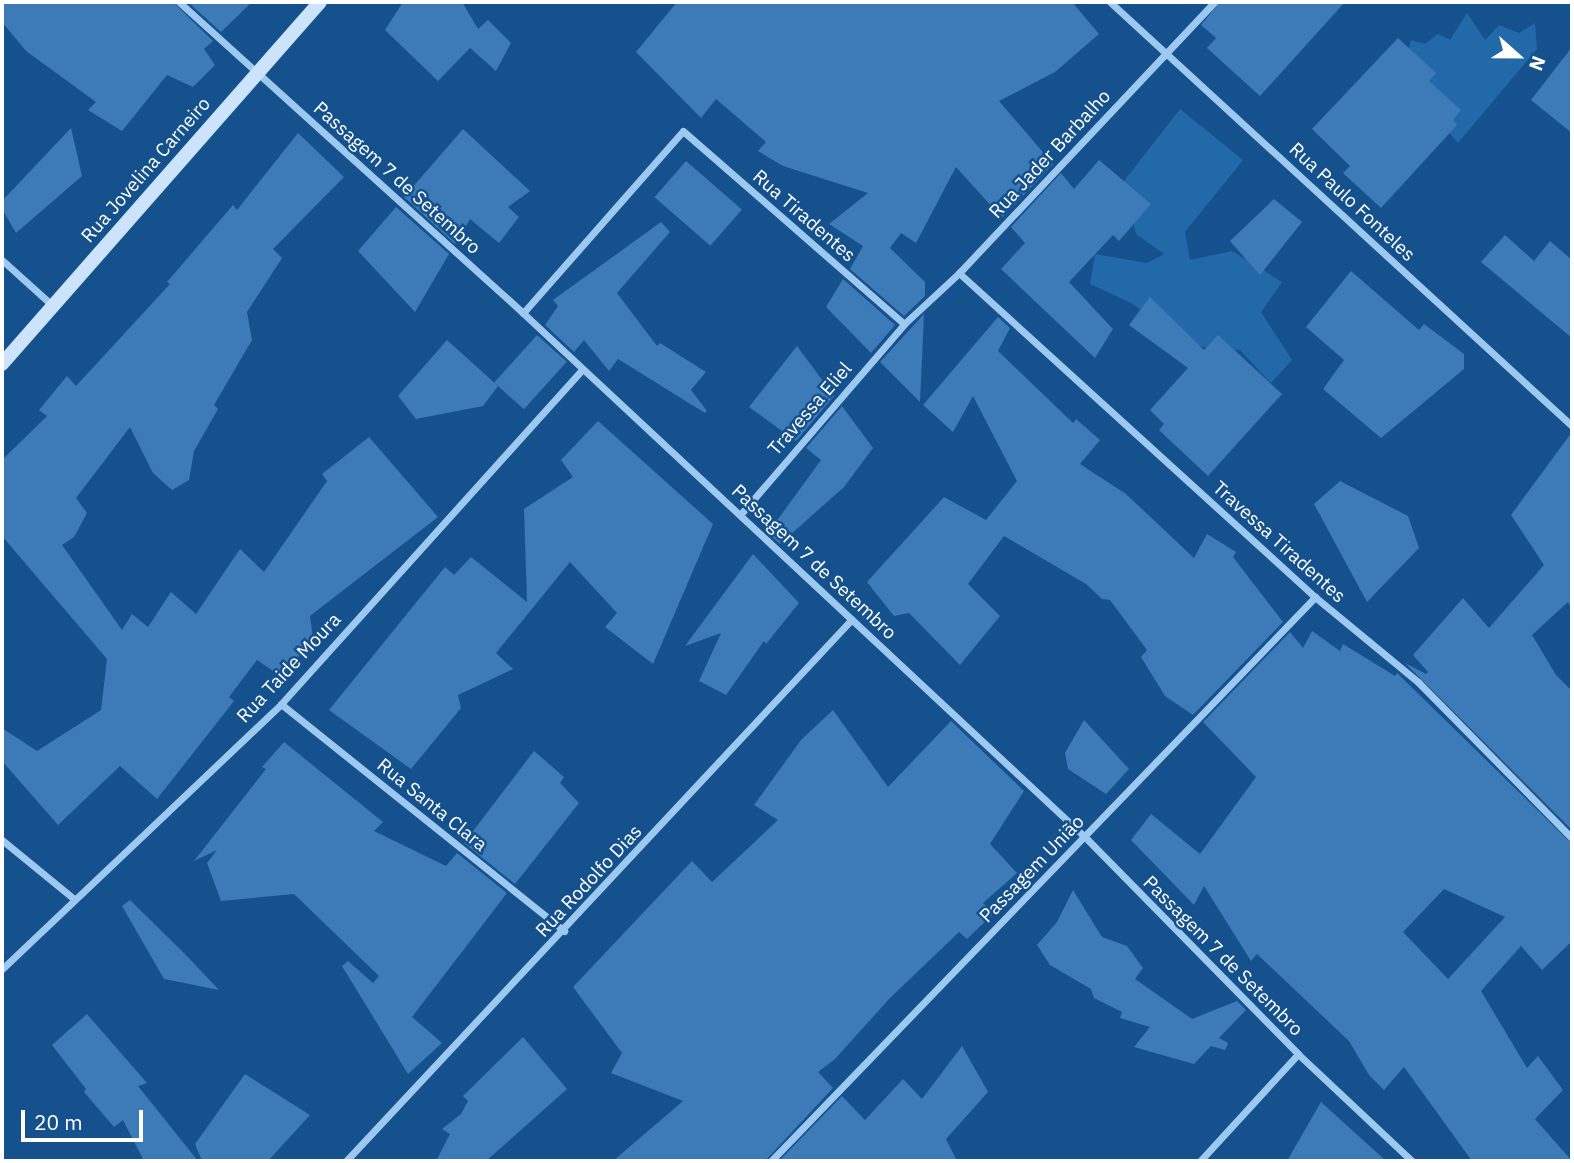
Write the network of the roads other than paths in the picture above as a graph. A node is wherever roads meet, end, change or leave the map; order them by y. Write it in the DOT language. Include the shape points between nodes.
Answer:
graph roads {
  1 [pos="179,2"];
  2 [pos="320,2"];
  3 [pos="1110,2"];
  4 [pos="1214,2"];
  5 [pos="1167,52"];
  6 [pos="257,73"];
  7 [pos="2,260"];
  8 [pos="959,274"];
  9 [pos="52,305"];
  10 [pos="523,313"];
  11 [pos="904,324"];
  12 [pos="2,364"];
  13 [pos="581,371"];
  14 [pos="1572,426"];
  15 [pos="740,515"];
  16 [pos="1315,597"];
  17 [pos="852,619"];
  18 [pos="281,704"];
  19 [pos="1085,837"];
  20 [pos="1572,838"];
  21 [pos="2,840"];
  22 [pos="74,898"];
  23 [pos="564,931"];
  24 [pos="2,970"];
  25 [pos="1298,1054"];
  26 [pos="346,1161"];
  27 [pos="771,1161"];
  28 [pos="1200,1161"];
  29 [pos="1412,1161"];
  1 -- 6 [label="street, Passagem 7 de Setembro"];
  2 -- 6 [label="street, Rua Jovelina Carneiro"];
  3 -- 5 [label="street, Rua Paulo Fonteles"];
  4 -- 5 [label="street, Rua Jader Barbalho"];
  5 -- 8 [label="street, Rua Jader Barbalho"];
  5 -- 14 [label="street, Rua Paulo Fonteles"];
  6 -- 9 [label="street, Rua Jovelina Carneiro"];
  6 -- 10 [label="street, Passagem 7 de Setembro"];
  7 -- 9 [label="street"];
  8 -- 11 [label="street, Rua Jader Barbalho"];
  8 -- 16 [label="street, Travessa Tiradentes"];
  9 -- 12 [label="street, Rua Jovelina Carneiro"];
  10 -- 11 [label="street, Rua Tiradentes" via="683,131"];
  10 -- 13 [label="street, Passagem 7 de Setembro"];
  11 -- 15 [label="street, Travessa Eliel"];
  13 -- 15 [label="street, Passagem 7 de Setembro"];
  13 -- 18 [label="street, Rua Taide Moura"];
  15 -- 17 [label="street, Passagem 7 de Setembro"];
  16 -- 19 [label="street, Passagem União"];
  16 -- 20 [label="street, Travessa Tiradentes" via="1418,682"];
  17 -- 19 [label="street, Passagem 7 de Setembro"];
  17 -- 23 [label="street, Rua Rodolfo Dias"];
  18 -- 22 [label="street, Rua Taide Moura"];
  18 -- 23 [label="street, Rua Santa Clara"];
  19 -- 25 [label="street, Passagem 7 de Setembro"];
  19 -- 27 [label="street, Passagem União"];
  21 -- 22 [label="street"];
  22 -- 24 [label="street, Rua Taide Moura"];
  23 -- 26 [label="street, Rua Rodolfo Dias"];
  25 -- 28 [label="street"];
  25 -- 29 [label="street, Passagem 7 de Setembro"];
}
